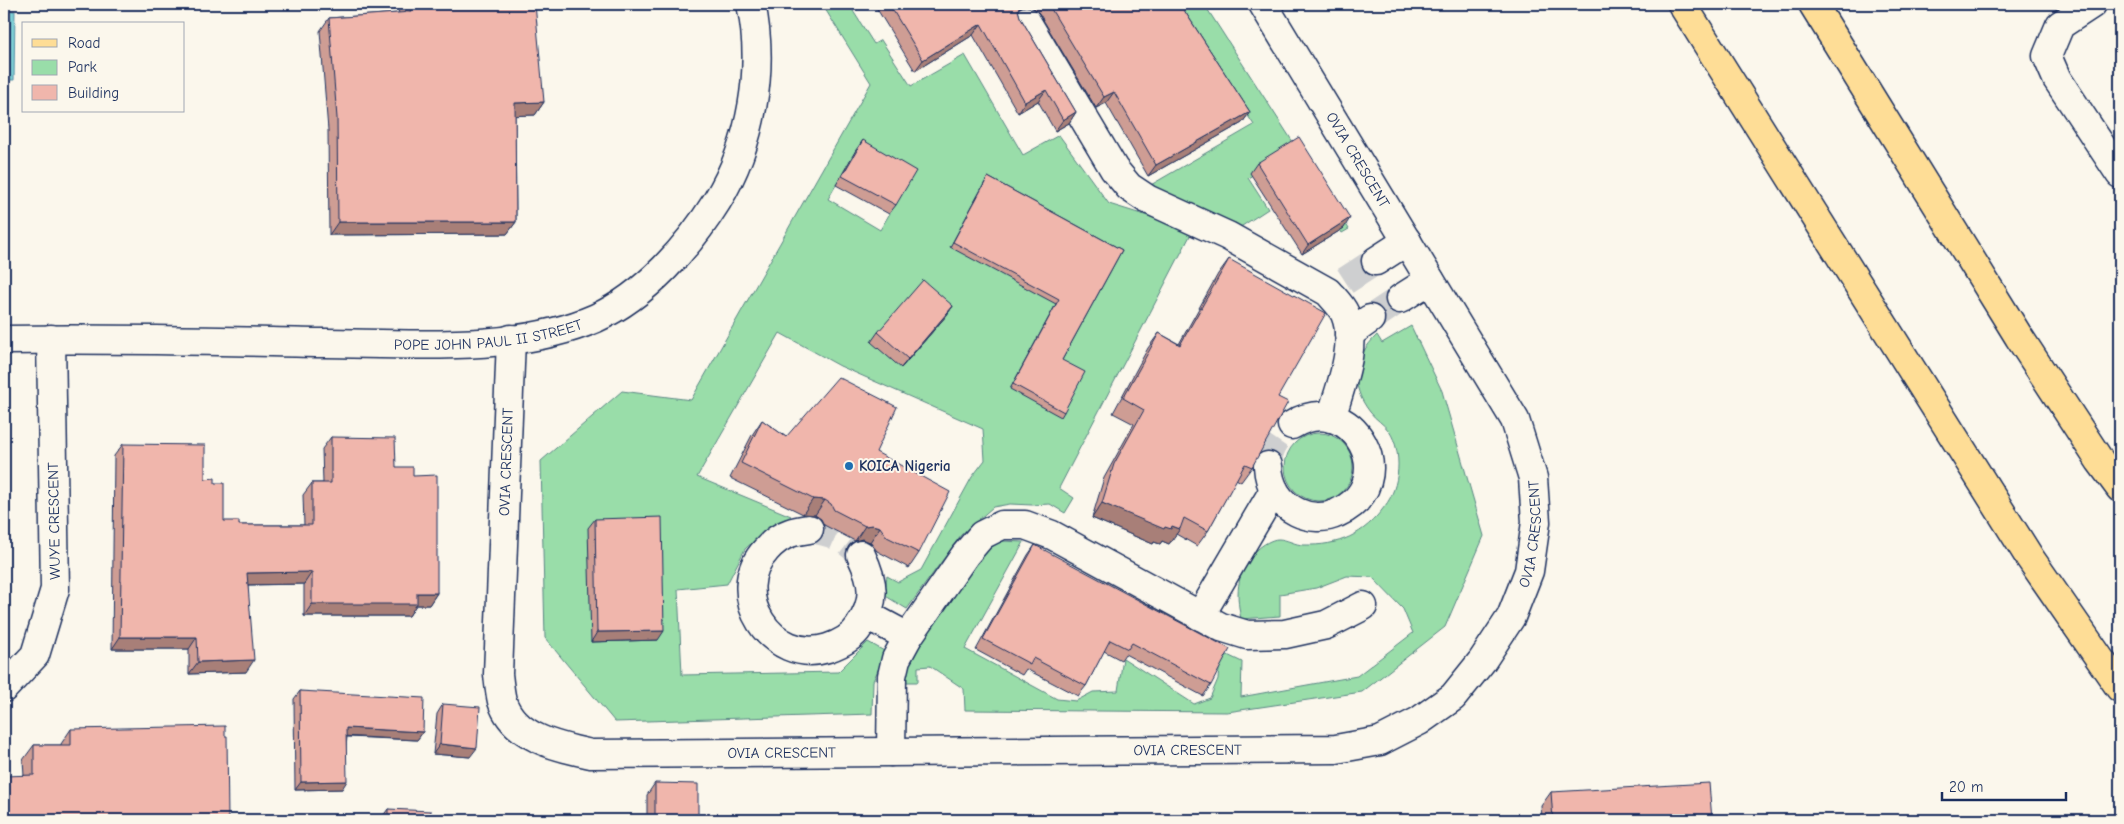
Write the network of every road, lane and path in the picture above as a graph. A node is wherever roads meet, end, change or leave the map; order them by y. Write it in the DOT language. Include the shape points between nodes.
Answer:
graph roads {
  1 [pos="751,4"];
  2 [pos="1263,4"];
  3 [pos="1682,4"];
  4 [pos="1813,4"];
  5 [pos="2092,4"];
  6 [pos="1026,21"];
  7 [pos="2120,174"];
  8 [pos="1407,241"];
  9 [pos="1376,260"];
  10 [pos="1430,280"];
  11 [pos="1400,299"];
  12 [pos="51,339"];
  13 [pos="511,339"];
  14 [pos="4,340"];
  15 [pos="1332,418"];
  16 [pos="1292,425"];
  17 [pos="2120,488"];
  18 [pos="809,529"];
  19 [pos="861,556"];
  20 [pos="1363,606"];
  21 [pos="867,615"];
  22 [pos="1200,616"];
  23 [pos="908,637"];
  24 [pos="4,688"];
  25 [pos="2120,688"];
  26 [pos="891,752"];
  1 -- 13 [label="street, POPE JOHN PAUL II STREET" via="757,30 748,130 730,180 702,224 669,264 639,290 598,317 558,332"];
  2 -- 8 [label="street, OVIA CRESCENT"];
  3 -- 25 [label="main road" via="2025,549"];
  4 -- 17 [label="main road" via="2019,337"];
  5 -- 7 [label="street" via="2060,24 2047,56 2057,79"];
  6 -- 15 [label="street" via="1114,169 1130,187 1147,199 1337,286 1344,312 1359,327"];
  8 -- 9 [label="street"];
  8 -- 10 [label="street, OVIA CRESCENT"];
  10 -- 11 [label="street"];
  10 -- 26 [label="street, OVIA CRESCENT" via="1515,420 1533,478 1536,522 1530,571 1511,617 1453,697 1419,721 1380,741 1336,749"];
  12 -- 13 [label="street, POPE JOHN PAUL II STREET" via="456,344"];
  12 -- 14 [label="street, POPE JOHN PAUL II STREET"];
  12 -- 24 [label="street, WUYE CRESCENT" via="55,589 35,655"];
  13 -- 26 [label="street, OVIA CRESCENT" via="498,674 502,702 513,722 556,746 591,754"];
  15 -- 16 [label="street" via="1315,416"];
  15 -- 22 [label="street" via="1359,436 1367,451 1370,467 1359,498 1330,516 1314,517 1283,504 1271,478"];
  18 -- 21 [label="street" via="790,533 773,542 760,556 752,574 750,594 754,613 764,630 779,642 798,650 820,651 839,644 856,632"];
  19 -- 21 [label="street" via="870,574 872,588"];
  20 -- 22 [label="street" via="1326,624 1285,634 1247,636"];
  21 -- 23 [label="street"];
  22 -- 23 [label="street" via="1052,535 1025,525 1002,526 982,535 965,555"];
  23 -- 26 [label="street" via="896,659 892,676"];
}
